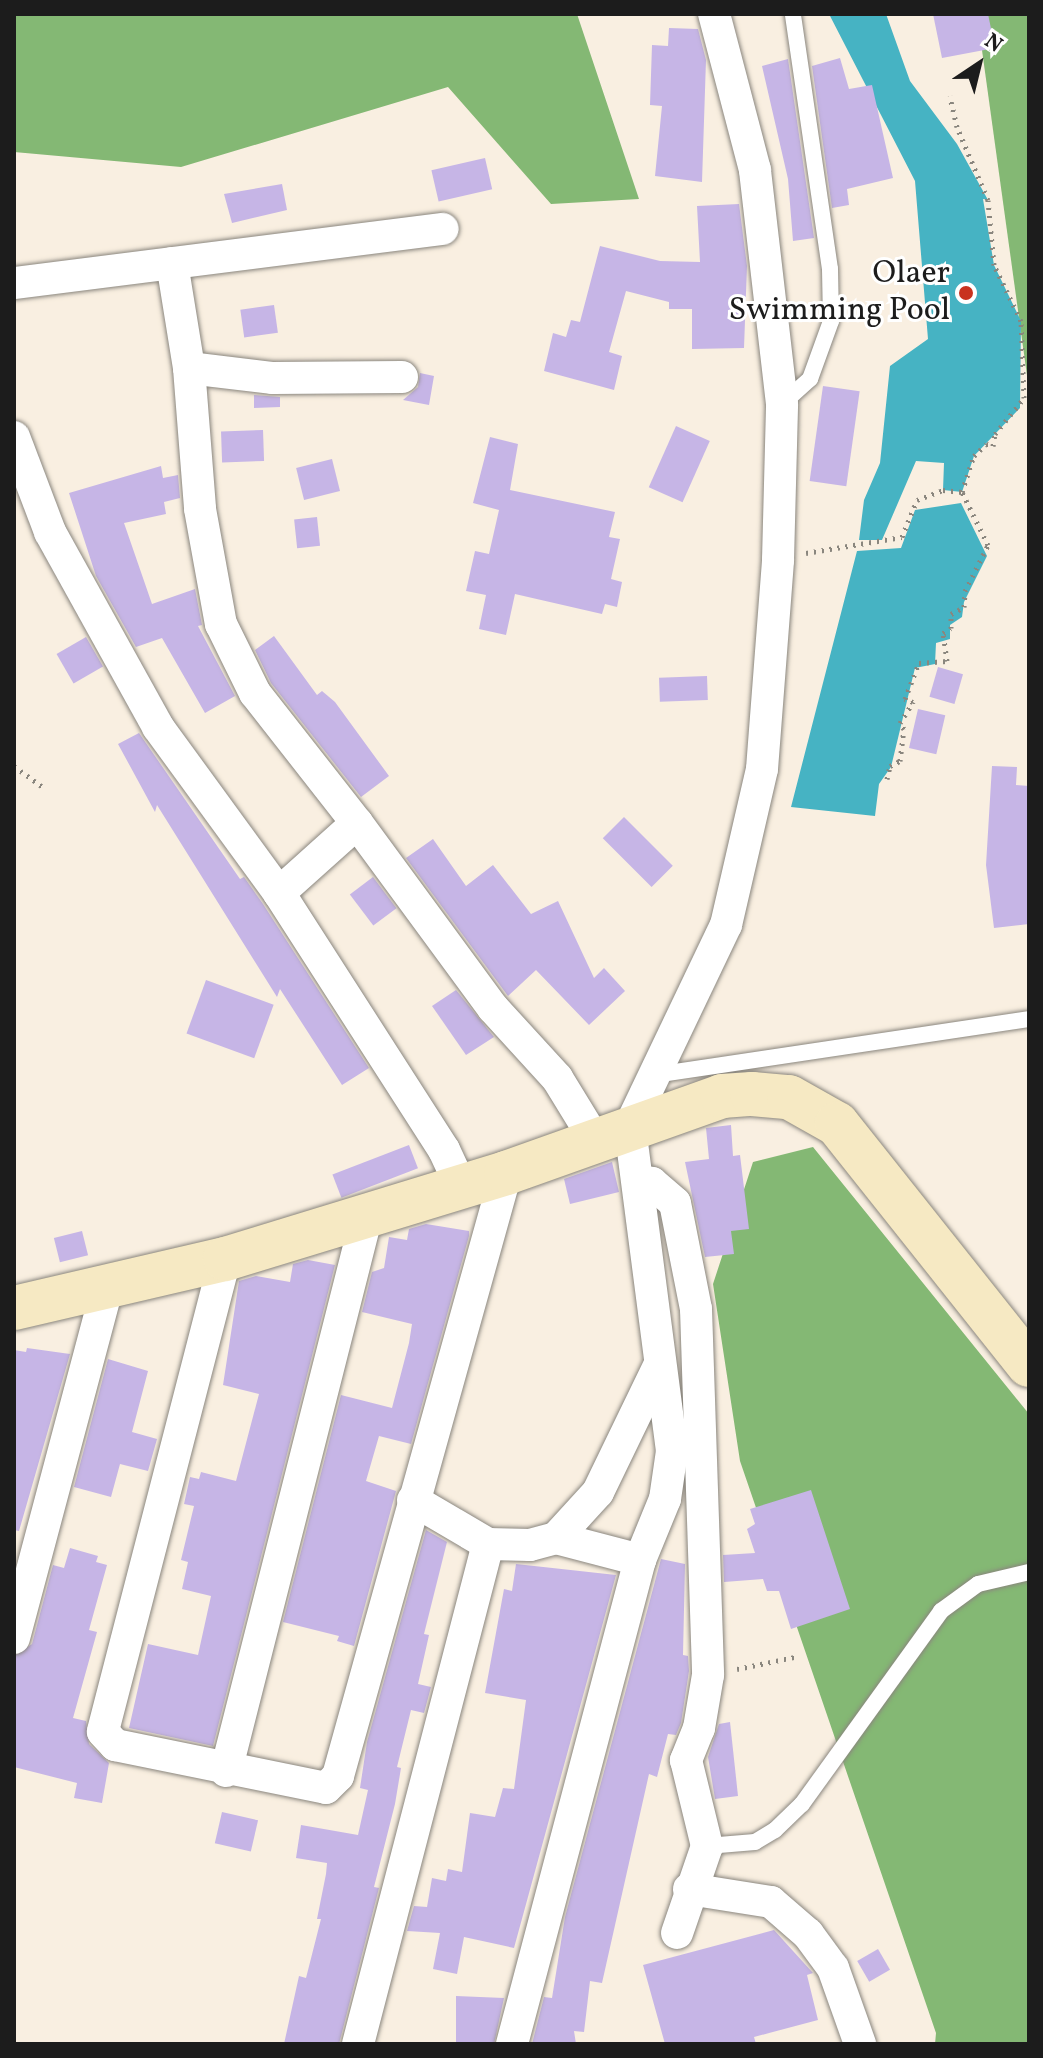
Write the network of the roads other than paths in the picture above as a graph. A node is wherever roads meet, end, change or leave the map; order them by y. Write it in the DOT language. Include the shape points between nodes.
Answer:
graph roads {
  1 [pos="714,14"];
  2 [pos="793,14"];
  3 [pos="443,229"];
  4 [pos="172,263"];
  5 [pos="14,283"];
  6 [pos="189,368"];
  7 [pos="402,377"];
  8 [pos="782,404"];
  9 [pos="14,437"];
  10 [pos="357,823"];
  11 [pos="279,893"];
  12 [pos="1029,1019"];
  13 [pos="655,1075"];
  14 [pos="612,1133"];
  15 [pos="506,1173"];
  16 [pos="638,1181"];
  17 [pos="461,1186"];
  18 [pos="367,1215"];
  19 [pos="225,1259"];
  20 [pos="108,1284"];
  21 [pos="14,1308"];
  22 [pos="1029,1365"];
  23 [pos="659,1366"];
  24 [pos="413,1500"];
  25 [pos="556,1538"];
  26 [pos="488,1544"];
  27 [pos="640,1560"];
  28 [pos="1029,1572"];
  29 [pos="14,1638"];
  30 [pos="226,1771"];
  31 [pos="707,1846"];
  32 [pos="689,1889"];
  33 [pos="677,1933"];
  34 [pos="358,2044"];
  35 [pos="512,2044"];
  36 [pos="860,2044"];
  1 -- 8 [label="street" via="755,170"];
  2 -- 8 [label="lane" via="830,269 831,321 810,379"];
  3 -- 4 [label="street"];
  4 -- 5 [label="street"];
  4 -- 6 [label="street"];
  6 -- 7 [label="street" via="273,378"];
  6 -- 10 [label="street" via="200,509 231,654 286,736"];
  8 -- 13 [label="street" via="778,560 762,769 726,925"];
  9 -- 11 [label="street" via="50,532 158,727"];
  10 -- 11 [label="street"];
  10 -- 14 [label="street" via="493,1008"];
  11 -- 17 [label="street" via="444,1150"];
  12 -- 13 [label="lane"];
  13 -- 14 [label="street"];
  14 -- 15 [label="main road"];
  14 -- 16 [label="street"];
  14 -- 22 [label="main road" via="722,1096 789,1097 815,1108 858,1146"];
  15 -- 17 [label="main road"];
  15 -- 24 [label="street"];
  16 -- 23 [label="street"];
  16 -- 31 [label="street" via="652,1183 675,1203 696,1309 708,1675 699,1728 686,1760"];
  17 -- 18 [label="main road"];
  18 -- 19 [label="main road"];
  18 -- 30 [label="street"];
  19 -- 20 [label="main road"];
  19 -- 30 [label="street" via="103,1732 115,1745"];
  20 -- 21 [label="main road"];
  20 -- 29 [label="street"];
  23 -- 25 [label="street" via="598,1492"];
  23 -- 27 [label="street" via="672,1451 665,1499"];
  24 -- 26 [label="street"];
  24 -- 30 [label="street" via="331,1785 315,1788"];
  25 -- 26 [label="street" via="530,1545"];
  25 -- 27 [label="street"];
  26 -- 34 [label="street"];
  27 -- 35 [label="street"];
  28 -- 31 [label="lane" via="978,1584 941,1611 802,1804 775,1830 755,1842"];
  31 -- 32 [label="street"];
  32 -- 33 [label="street"];
  32 -- 36 [label="street" via="771,1902 808,1934 833,1968"];
}
